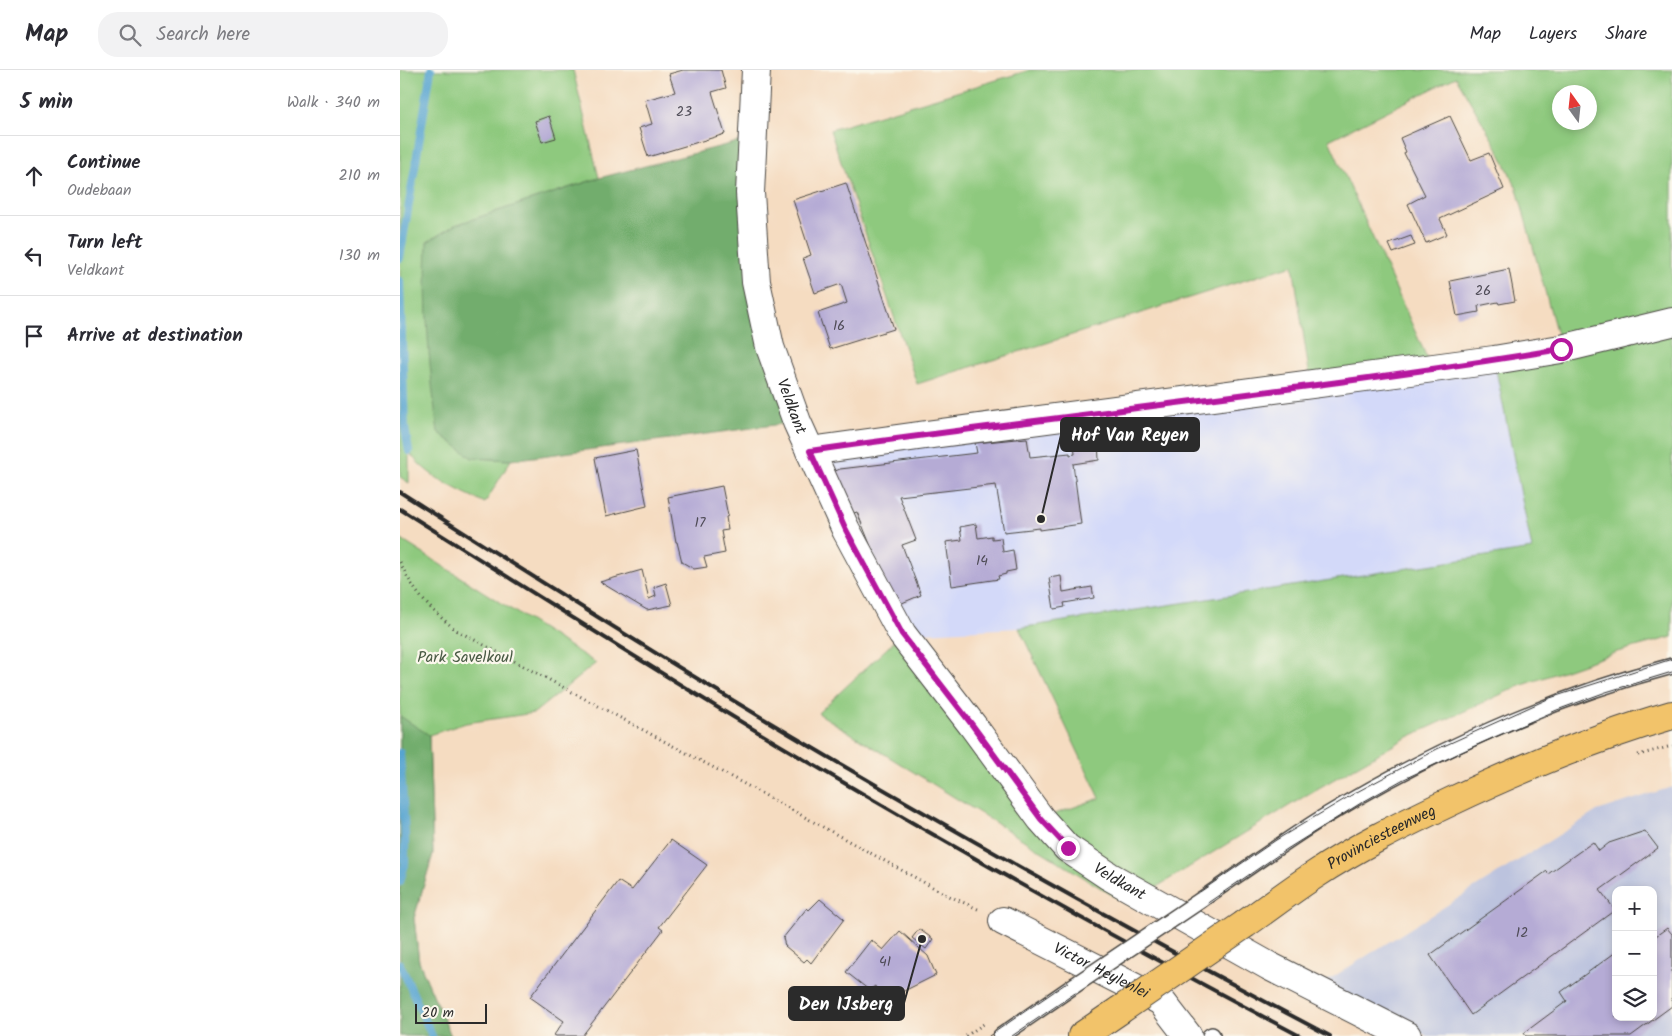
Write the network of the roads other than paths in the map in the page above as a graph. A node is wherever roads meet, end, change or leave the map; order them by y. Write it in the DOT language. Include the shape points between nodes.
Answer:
graph roads {
  1 [pos="756,70"];
  2 [pos="1672,322"];
  3 [pos="810,451"];
  4 [pos="1672,666"];
  5 [pos="1672,715"];
  6 [pos="1003,921"];
  7 [pos="1001,1036"];
  8 [pos="1082,1036"];
  9 [pos="1203,1036"];
  10 [pos="1407,1036"];
  1 -- 3 [label="street, Veldkant" via="750,193 756,282 770,347"];
  2 -- 3 [label="street" via="1561,349 1494,360"];
  3 -- 10 [label="street, Veldkant" via="846,530 902,634 1041,819 1068,848 1109,876 1261,961"];
  4 -- 7 [label="lane, bridge" via="1554,704 1440,755 1326,817"];
  5 -- 8 [label="main road, Provinciesteenweg, bridge" via="1517,771 1371,842 1314,875"];
  6 -- 9 [label="street, Victor Heylenlei" via="1161,1001"];
}
